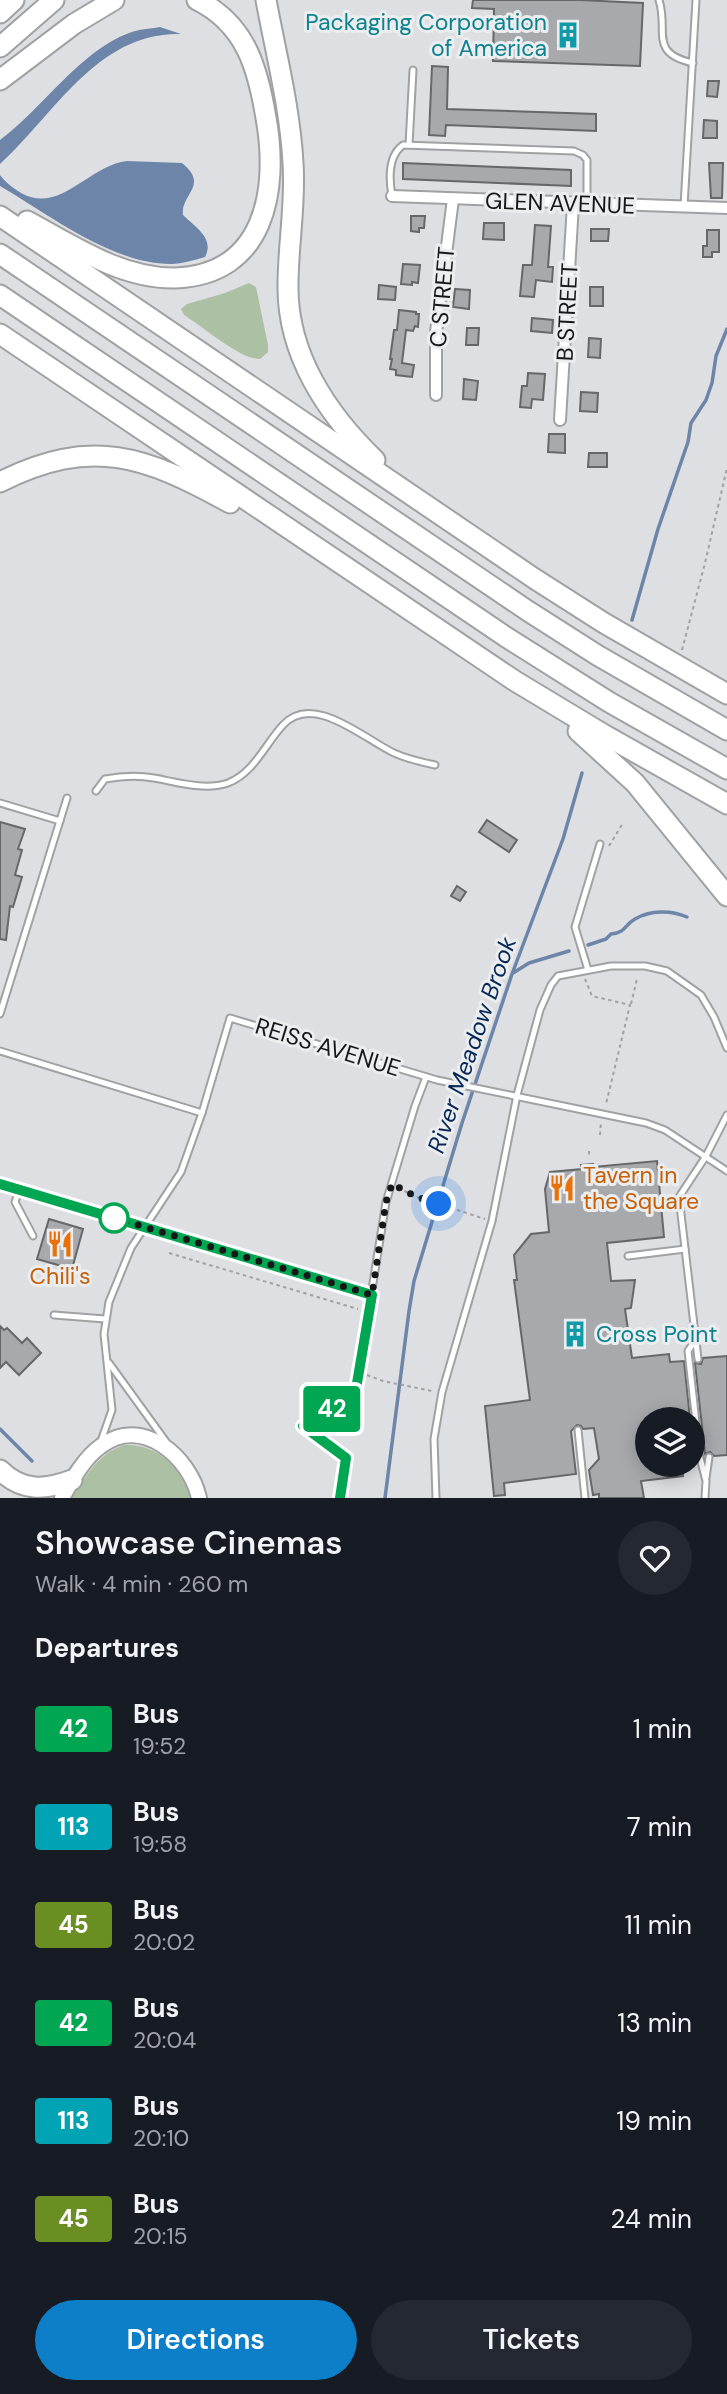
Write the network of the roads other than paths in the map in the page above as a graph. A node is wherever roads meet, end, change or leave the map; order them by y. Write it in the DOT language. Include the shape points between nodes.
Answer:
graph roads {
  1 [pos="14,0"];
  2 [pos="54,0"];
  3 [pos="89,0"];
  4 [pos="114,0"];
  5 [pos="197,0"];
  6 [pos="266,0"];
  7 [pos="659,0"];
  8 [pos="696,0"];
  9 [pos="0,13"];
  10 [pos="0,47"];
  11 [pos="693,63"];
  12 [pos="413,70"];
  13 [pos="0,79"];
  14 [pos="409,145"];
  15 [pos="392,196"];
  16 [pos="453,200"];
  17 [pos="573,204"];
  18 [pos="587,204"];
  19 [pos="0,206"];
  20 [pos="684,207"];
  21 [pos="727,208"];
  22 [pos="0,216"];
  23 [pos="0,254"];
  24 [pos="0,295"];
  25 [pos="0,334"];
  26 [pos="436,394"];
  27 [pos="560,420"];
  28 [pos="0,482"];
  29 [pos="432,509"];
  30 [pos="345,567"];
  31 [pos="515,681"];
  32 [pos="727,694"];
  33 [pos="727,730"];
  34 [pos="435,765"];
  35 [pos="727,769"];
  36 [pos="96,791"];
  37 [pos="67,799"];
  38 [pos="0,803"];
  39 [pos="727,804"];
  40 [pos="60,821"];
  41 [pos="600,844"];
  42 [pos="727,896"];
  43 [pos="586,971"];
  44 [pos="0,1014"];
  45 [pos="727,1048"];
  46 [pos="0,1051"];
  47 [pos="426,1077"];
  48 [pos="517,1096"];
  49 [pos="202,1113"];
  50 [pos="727,1115"];
  51 [pos="706,1156"];
  52 [pos="727,1171"];
  53 [pos="0,1184"];
  54 [pos="19,1190"];
  55 [pos="144,1227"];
  56 [pos="33,1236"];
  57 [pos="685,1249"];
  58 [pos="628,1256"];
  59 [pos="372,1295"];
  60 [pos="54,1315"];
  61 [pos="106,1319"];
  62 [pos="696,1339"];
  63 [pos="698,1359"];
  64 [pos="107,1361"];
  65 [pos="579,1430"];
  66 [pos="96,1450"];
  67 [pos="174,1454"];
  68 [pos="709,1457"];
  69 [pos="0,1470"];
  70 [pos="191,1476"];
  71 [pos="72,1480"];
  72 [pos="706,1481"];
  73 [pos="62,1498"];
  74 [pos="199,1498"];
  75 [pos="210,1498"];
  76 [pos="340,1498"];
  77 [pos="436,1498"];
  78 [pos="585,1498"];
  79 [pos="705,1498"];
  1 -- 9 [label="highway"];
  2 -- 10 [label="highway"];
  3 -- 13 [label="highway"];
  4 -- 13 [label="highway"];
  5 -- 19 [label="highway" via="227,20 242,38 261,86 271,180 260,223 241,250 200,274 174,278 143,274 97,258"];
  6 -- 29 [label="highway" via="293,153 288,285 296,343 317,389 343,425"];
  7 -- 11 [label="lane" via="664,43 677,60"];
  8 -- 11 [label="lane"];
  11 -- 20 [label="lane"];
  12 -- 14 [label="lane"];
  14 -- 15 [label="lane" via="399,148 391,161"];
  14 -- 18 [label="lane" via="579,152 587,160"];
  15 -- 16 [label="street, GLEN AVENUE"];
  16 -- 17 [label="street, GLEN AVENUE"];
  16 -- 26 [label="street, C STREET" via="436,332"];
  17 -- 18 [label="street, GLEN AVENUE"];
  17 -- 27 [label="street, B STREET"];
  18 -- 20 [label="street, GLEN AVENUE"];
  20 -- 21 [label="street, GLEN AVENUE"];
  22 -- 29 [label="highway"];
  23 -- 33 [label="highway" via="527,611"];
  24 -- 35 [label="highway" via="506,638"];
  25 -- 30 [label="highway"];
  28 -- 30 [label="highway" via="35,466 74,457 141,462 182,477"];
  29 -- 32 [label="highway" via="569,601"];
  30 -- 31 [label="highway"];
  31 -- 39 [label="highway"];
  31 -- 42 [label="highway" via="623,771"];
  34 -- 36 [label="lane" via="395,753 310,712 284,723 252,766 229,782 197,785 131,776 105,779"];
  37 -- 40 [label="lane"];
  38 -- 40 [label="lane"];
  40 -- 44 [label="lane"];
  41 -- 43 [label="lane" via="575,927"];
  43 -- 45 [label="lane" via="628,965 675,974 701,995"];
  43 -- 48 [label="lane" via="558,976 551,985"];
  46 -- 49 [label="lane"];
  47 -- 48 [label="lane"];
  47 -- 49 [label="lane, REISS AVENUE" via="230,1018"];
  47 -- 59 [label="lane, REISS AVENUE" via="386,1202"];
  48 -- 51 [label="lane" via="646,1123"];
  48 -- 77 [label="lane" via="492,1221 442,1392 435,1439"];
  49 -- 55 [label="lane, REISS AVENUE" via="181,1172"];
  50 -- 51 [label="lane"];
  51 -- 52 [label="lane"];
  51 -- 57 [label="lane" via="679,1198"];
  53 -- 54 [label="lane"];
  54 -- 55 [label="lane"];
  54 -- 56 [label="lane" via="15,1202"];
  55 -- 59 [label="lane"];
  55 -- 61 [label="lane, REISS AVENUE" via="122,1267"];
  57 -- 58 [label="lane"];
  57 -- 62 [label="lane"];
  59 -- 76 [label="lane, REISS AVENUE" via="355,1395 303,1426 346,1458"];
  60 -- 61 [label="lane"];
  61 -- 64 [label="lane, REISS AVENUE"];
  62 -- 63 [label="lane"];
  62 -- 72 [label="lane" via="688,1350"];
  64 -- 66 [label="lane, REISS AVENUE" via="112,1410"];
  64 -- 67 [label="lane"];
  65 -- 78 [label="lane"];
  66 -- 67 [label="main road" via="111,1440 133,1436 155,1440"];
  66 -- 71 [label="main road"];
  67 -- 70 [label="main road"];
  68 -- 72 [label="lane"];
  69 -- 71 [label="highway" via="30,1488"];
  70 -- 74 [label="main road"];
  70 -- 75 [label="main road"];
  71 -- 73 [label="main road"];
  72 -- 79 [label="lane"];
}
